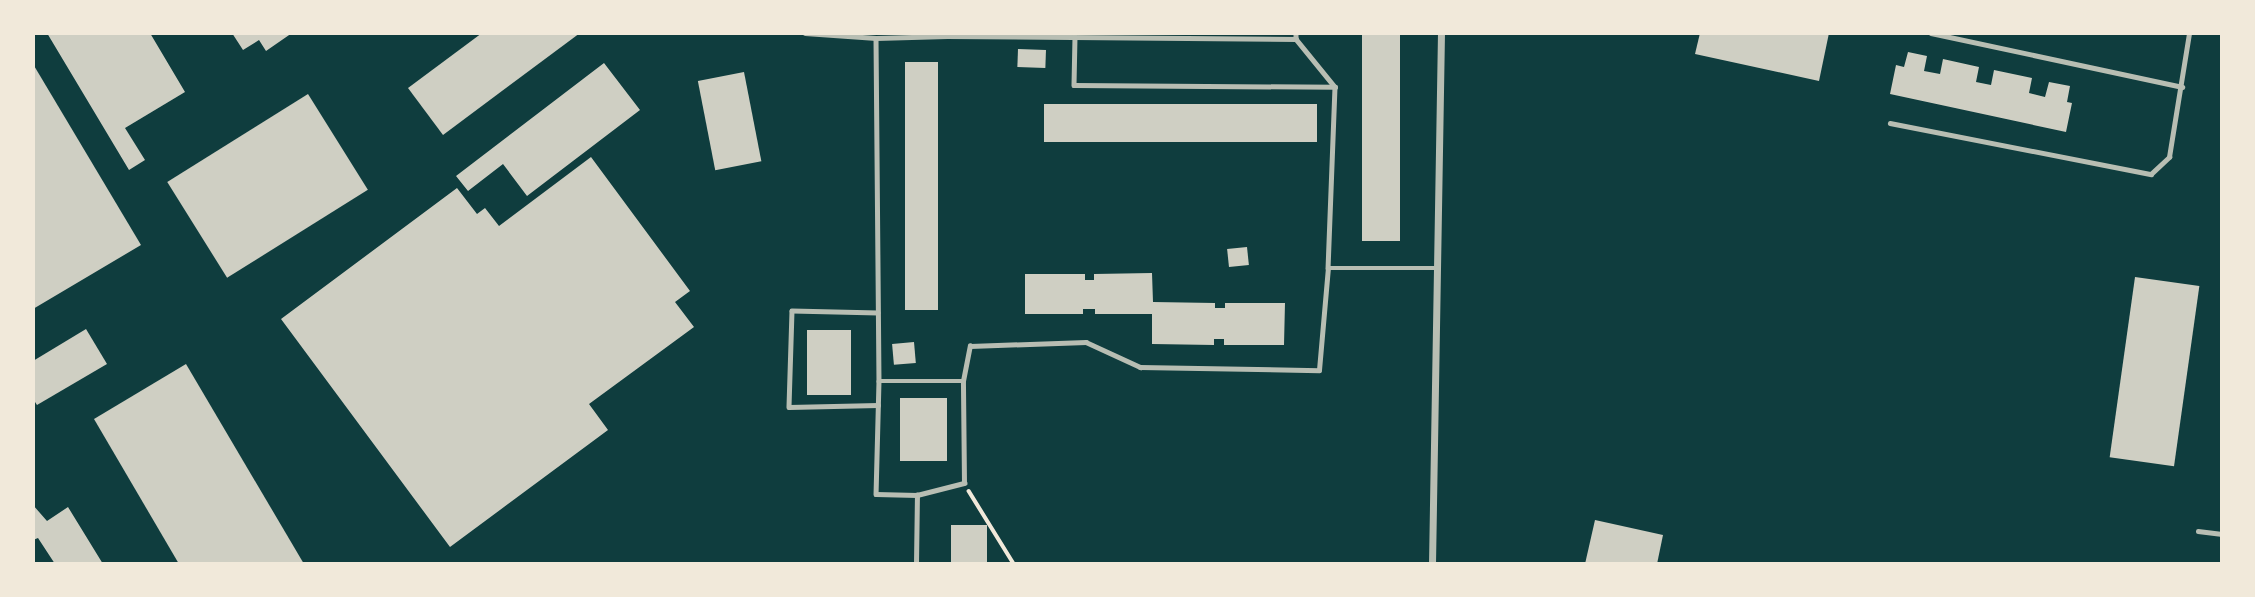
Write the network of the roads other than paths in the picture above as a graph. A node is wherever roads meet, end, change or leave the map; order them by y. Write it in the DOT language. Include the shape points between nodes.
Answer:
graph roads {
  1 [pos="805,33"];
  2 [pos="1441,33"];
  3 [pos="1931,33"];
  4 [pos="2189,33"];
  5 [pos="947,34"];
  6 [pos="1124,35"];
  7 [pos="1296,36"];
  8 [pos="1075,37"];
  9 [pos="876,38"];
  10 [pos="1335,87"];
  11 [pos="2182,87"];
  12 [pos="1890,123"];
  13 [pos="1328,268"];
  14 [pos="1438,268"];
  15 [pos="878,313"];
  16 [pos="879,381"];
  17 [pos="963,381"];
  18 [pos="878,405"];
  19 [pos="917,495"];
  20 [pos="2197,531"];
  21 [pos="2222,534"];
  22 [pos="916,564"];
  23 [pos="1433,564"];
  1 -- 9 [label="lane"];
  2 -- 14 [label="street"];
  3 -- 11 [label="lane"];
  4 -- 11 [label="lane"];
  5 -- 8 [label="lane"];
  5 -- 9 [label="lane"];
  6 -- 7 [label="lane"];
  6 -- 8 [label="lane"];
  7 -- 10 [label="lane"];
  8 -- 10 [label="lane" via="1074,85"];
  9 -- 15 [label="lane"];
  10 -- 13 [label="lane"];
  11 -- 12 [label="lane" via="2169,158 2151,174"];
  13 -- 14 [label="lane"];
  13 -- 17 [label="lane" via="1319,370 1140,367 1086,342 970,346"];
  14 -- 23 [label="street"];
  15 -- 16 [label="lane"];
  15 -- 18 [label="lane" via="792,311 789,407"];
  16 -- 17 [label="lane"];
  16 -- 18 [label="lane"];
  17 -- 19 [label="lane" via="964,483"];
  18 -- 19 [label="lane" via="876,494"];
  19 -- 22 [label="lane"];
  20 -- 21 [label="lane"];
}
